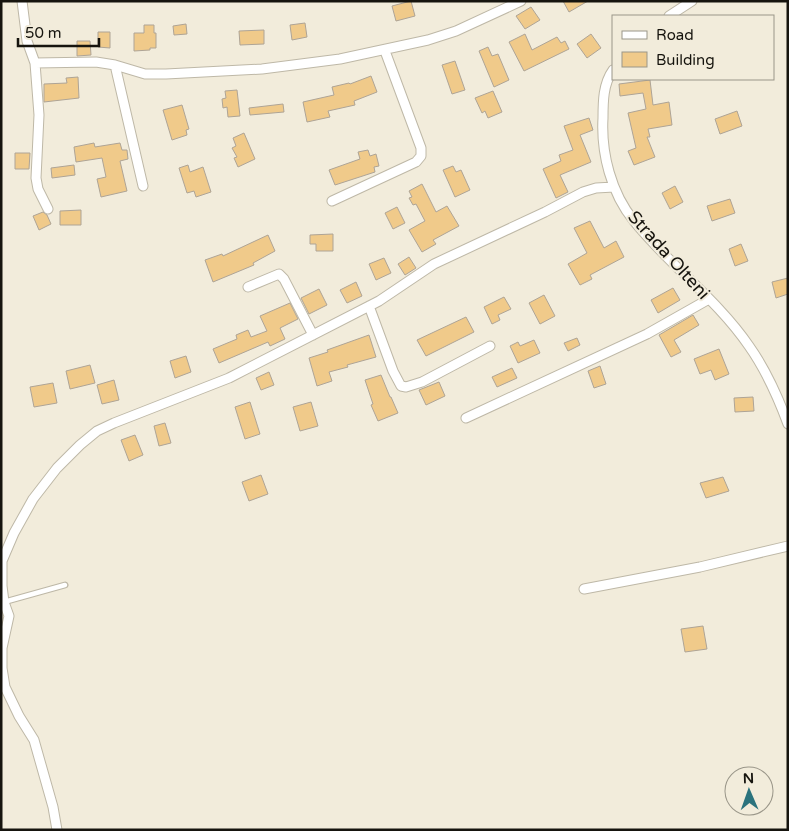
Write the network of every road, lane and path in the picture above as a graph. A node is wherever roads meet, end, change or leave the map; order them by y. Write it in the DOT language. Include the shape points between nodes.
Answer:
graph roads {
  1 [pos="22,1"];
  2 [pos="521,1"];
  3 [pos="692,1"];
  4 [pos="671,15"];
  5 [pos="385,50"];
  6 [pos="35,63"];
  7 [pos="115,64"];
  8 [pos="612,72"];
  9 [pos="143,186"];
  10 [pos="614,187"];
  11 [pos="332,201"];
  12 [pos="48,209"];
  13 [pos="248,286"];
  14 [pos="709,299"];
  15 [pos="369,306"];
  16 [pos="313,336"];
  17 [pos="490,346"];
  18 [pos="466,418"];
  19 [pos="788,424"];
  20 [pos="788,546"];
  21 [pos="65,585"];
  22 [pos="584,589"];
  23 [pos="4,602"];
  24 [pos="57,830"];
  1 -- 6 [label="street"];
  2 -- 5 [label="street" via="456,31"];
  3 -- 4 [label="street"];
  5 -- 7 [label="street" via="262,69 207,72 145,74"];
  5 -- 11 [label="street" via="421,156 416,162"];
  6 -- 7 [label="street"];
  6 -- 12 [label="street" via="39,116 36,178"];
  7 -- 9 [label="street"];
  8 -- 10 [label="street, Strada Olteni" via="604,93 602,125 604,156"];
  10 -- 14 [label="street, Strada Olteni" via="632,220"];
  10 -- 15 [label="street" via="583,192 434,264"];
  13 -- 16 [label="street" via="280,274"];
  14 -- 18 [label="street" via="647,334"];
  14 -- 19 [label="street, Strada Olteni" via="749,345 769,378"];
  15 -- 16 [label="street"];
  15 -- 17 [label="street" via="400,386 422,382"];
  16 -- 23 [label="street" via="228,378 114,423 80,444 33,499 14,532 2,561"];
  20 -- 22 [label="street"];
  21 -- 23 [label="lane"];
  23 -- 24 [label="street" via="9,616 2,648 5,688 34,740"];
}
